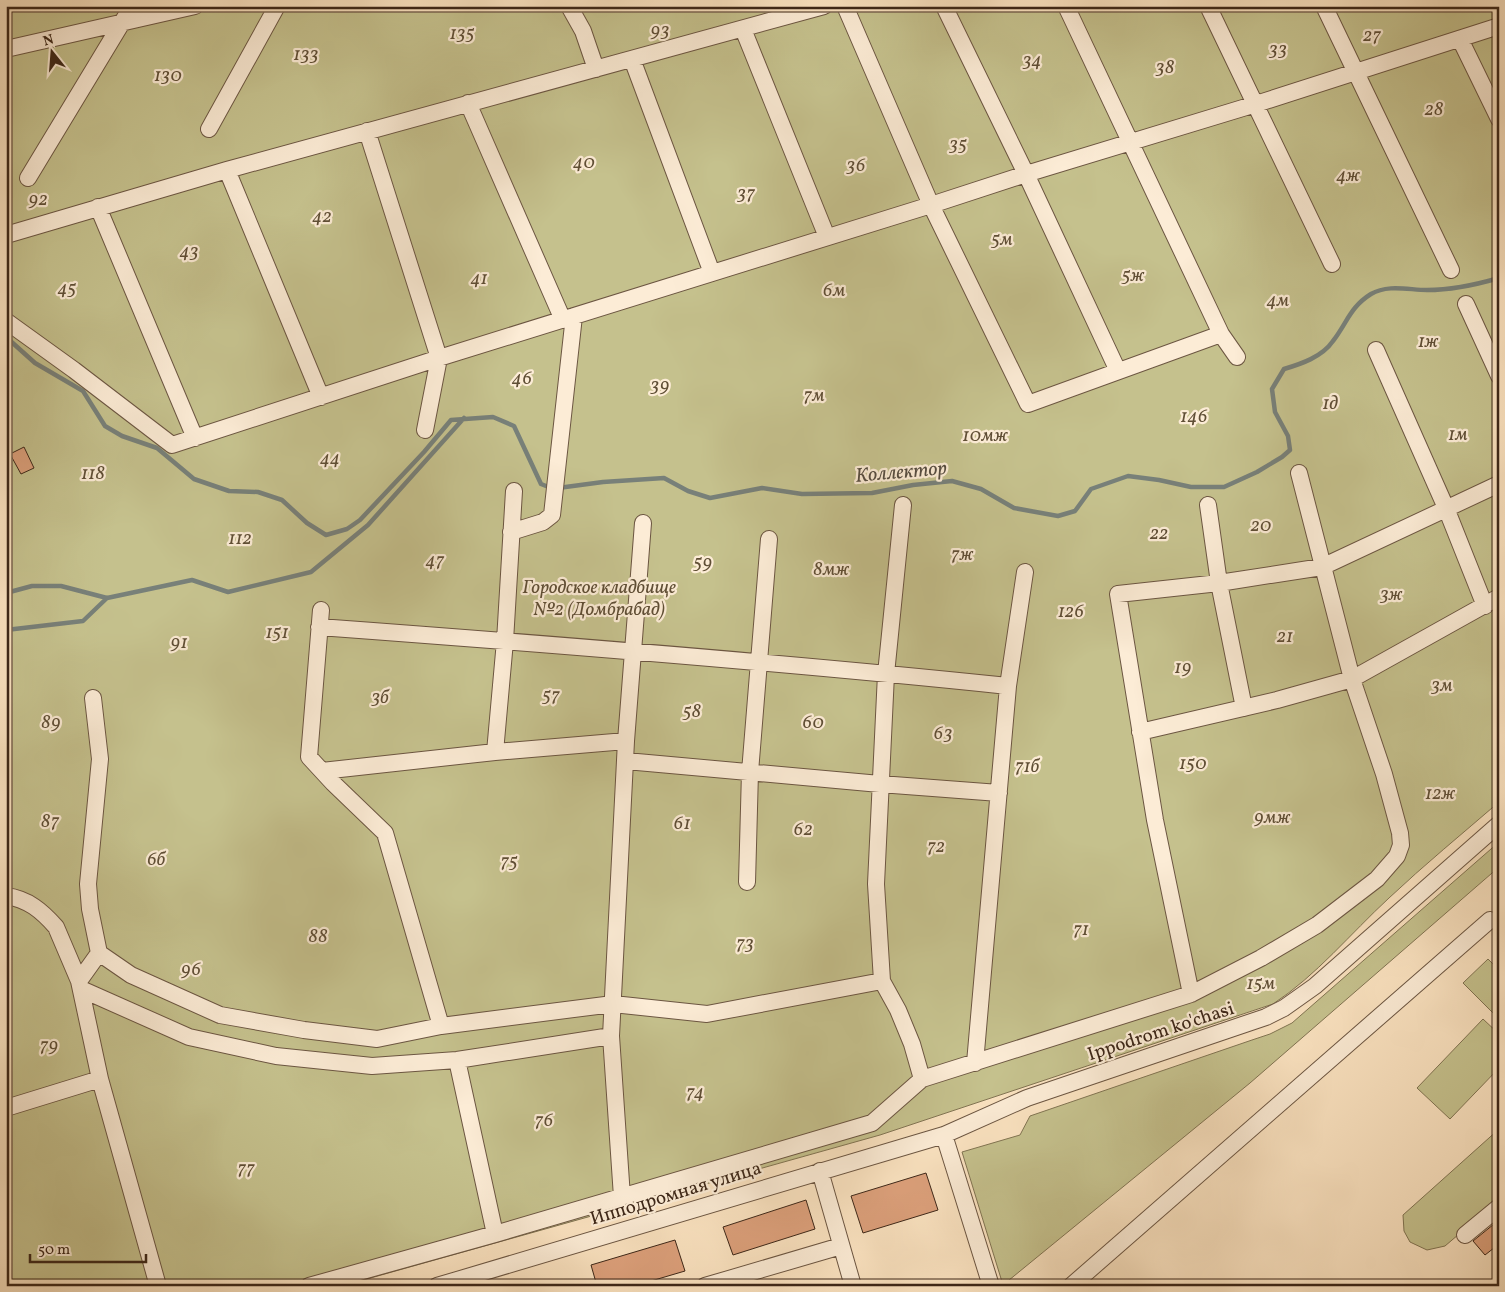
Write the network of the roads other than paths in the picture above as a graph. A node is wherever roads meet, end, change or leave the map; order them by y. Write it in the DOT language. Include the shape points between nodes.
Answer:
graph roads {
  1 [pos="132,6"];
  2 [pos="195,6"];
  3 [pos="277,6"];
  4 [pos="569,6"];
  5 [pos="824,6"];
  6 [pos="845,6"];
  7 [pos="944,6"];
  8 [pos="1066,6"];
  9 [pos="1208,6"];
  10 [pos="1324,6"];
  11 [pos="122,22"];
  12 [pos="1499,26"];
  13 [pos="743,29"];
  14 [pos="1460,39"];
  15 [pos="6,49"];
  16 [pos="632,59"];
  17 [pos="596,69"];
  18 [pos="1356,72"];
  19 [pos="468,103"];
  20 [pos="1256,104"];
  21 [pos="1499,119"];
  22 [pos="209,129"];
  23 [pos="367,131"];
  24 [pos="1130,143"];
  25 [pos="227,170"];
  26 [pos="1026,174"];
  27 [pos="28,178"];
  28 [pos="931,205"];
  29 [pos="98,207"];
  30 [pos="6,234"];
  31 [pos="827,237"];
  32 [pos="1332,264"];
  33 [pos="1450,270"];
  34 [pos="712,274"];
  35 [pos="1466,304"];
  36 [pos="569,318"];
  37 [pos="6,321"];
  38 [pos="1221,334"];
  39 [pos="1376,350"];
  40 [pos="1236,357"];
  41 [pos="439,358"];
  42 [pos="1497,369"];
  43 [pos="1118,371"];
  44 [pos="320,397"];
  45 [pos="425,430"];
  46 [pos="195,438"];
  47 [pos="1299,473"];
  48 [pos="1499,484"];
  49 [pos="514,491"];
  50 [pos="903,505"];
  51 [pos="1208,505"];
  52 [pos="1446,508"];
  53 [pos="643,523"];
  54 [pos="511,532"];
  55 [pos="768,539"];
  56 [pos="1322,567"];
  57 [pos="1025,572"];
  58 [pos="1219,583"];
  59 [pos="1499,597"];
  60 [pos="1484,606"];
  61 [pos="321,610"];
  62 [pos="320,627"];
  63 [pos="505,641"];
  64 [pos="632,652"];
  65 [pos="758,663"];
  66 [pos="886,674"];
  67 [pos="1352,679"];
  68 [pos="1008,686"];
  69 [pos="93,698"];
  70 [pos="1244,708"];
  71 [pos="1140,732"];
  72 [pos="626,742"];
  73 [pos="495,752"];
  74 [pos="626,761"];
  75 [pos="322,771"];
  76 [pos="750,772"];
  77 [pos="880,784"];
  78 [pos="999,793"];
  79 [pos="1499,824"];
  80 [pos="747,882"];
  81 [pos="6,896"];
  82 [pos="1496,919"];
  83 [pos="99,953"];
  84 [pos="882,981"];
  85 [pos="80,985"];
  86 [pos="1191,994"];
  87 [pos="613,1004"];
  88 [pos="442,1026"];
  89 [pos="611,1036"];
  90 [pos="457,1060"];
  91 [pos="975,1064"];
  92 [pos="100,1079"];
  93 [pos="922,1079"];
  94 [pos="6,1108"];
  95 [pos="944,1135"];
  96 [pos="926,1140"];
  97 [pos="820,1172"];
  98 [pos="622,1197"];
  99 [pos="1499,1207"];
  100 [pos="494,1234"];
  101 [pos="1465,1235"];
  102 [pos="841,1246"];
  103 [pos="158,1286"];
  104 [pos="310,1286"];
  105 [pos="437,1286"];
  106 [pos="705,1286"];
  107 [pos="853,1286"];
  108 [pos="991,1286"];
  109 [pos="1072,1286"];
  1 -- 11 [label="street"];
  2 -- 11 [label="street"];
  3 -- 22 [label="street"];
  4 -- 17 [label="street" via="583,31"];
  5 -- 13 [label="street"];
  6 -- 28 [label="street"];
  7 -- 26 [label="street"];
  8 -- 24 [label="street"];
  9 -- 20 [label="street"];
  10 -- 18 [label="street"];
  11 -- 15 [label="street"];
  11 -- 27 [label="street"];
  12 -- 14 [label="street"];
  13 -- 16 [label="street"];
  13 -- 31 [label="street"];
  14 -- 18 [label="street"];
  14 -- 21 [label="street"];
  16 -- 17 [label="street"];
  16 -- 34 [label="street"];
  17 -- 19 [label="street"];
  18 -- 20 [label="street"];
  18 -- 33 [label="street"];
  19 -- 23 [label="street"];
  19 -- 36 [label="street"];
  20 -- 24 [label="street"];
  20 -- 32 [label="street"];
  23 -- 25 [label="street"];
  23 -- 41 [label="street"];
  24 -- 26 [label="street"];
  24 -- 38 [label="street"];
  25 -- 29 [label="street"];
  25 -- 44 [label="street"];
  26 -- 28 [label="street"];
  26 -- 43 [label="street"];
  28 -- 31 [label="street"];
  28 -- 43 [label="street" via="1028,404"];
  29 -- 30 [label="street"];
  29 -- 46 [label="street"];
  31 -- 34 [label="street"];
  34 -- 36 [label="street"];
  35 -- 42 [label="street"];
  36 -- 41 [label="street"];
  36 -- 54 [label="street" via="552,515 543,522"];
  37 -- 46 [label="street" via="172,445"];
  38 -- 40 [label="street"];
  38 -- 43 [label="street"];
  39 -- 52 [label="street"];
  41 -- 44 [label="street"];
  41 -- 45 [label="street"];
  44 -- 46 [label="street"];
  47 -- 56 [label="street"];
  48 -- 52 [label="street"];
  49 -- 54 [label="street"];
  50 -- 66 [label="street"];
  51 -- 58 [label="street"];
  52 -- 56 [label="street"];
  52 -- 60 [label="street"];
  53 -- 64 [label="street"];
  54 -- 63 [label="street"];
  55 -- 65 [label="street"];
  56 -- 58 [label="street"];
  56 -- 67 [label="street"];
  57 -- 68 [label="street"];
  58 -- 70 [label="street"];
  58 -- 71 [label="street" via="1118,594"];
  59 -- 60 [label="street"];
  60 -- 67 [label="street"];
  61 -- 62 [label="street"];
  62 -- 63 [label="street"];
  62 -- 75 [label="street" via="309,757"];
  63 -- 64 [label="street"];
  63 -- 73 [label="street"];
  64 -- 65 [label="street"];
  64 -- 72 [label="street"];
  65 -- 66 [label="street"];
  65 -- 76 [label="street"];
  66 -- 68 [label="street"];
  66 -- 77 [label="street"];
  67 -- 70 [label="street"];
  67 -- 86 [label="street" via="1398,826 1400,845 1397,856 1377,879 1317,925"];
  68 -- 78 [label="street"];
  69 -- 83 [label="street" via="100,759 88,884"];
  70 -- 71 [label="street"];
  71 -- 86 [label="street"];
  72 -- 73 [label="street"];
  72 -- 74 [label="street"];
  73 -- 75 [label="street"];
  74 -- 76 [label="street"];
  74 -- 87 [label="street"];
  75 -- 88 [label="street" via="385,834"];
  76 -- 77 [label="street"];
  76 -- 80 [label="street"];
  77 -- 78 [label="street"];
  77 -- 84 [label="street" via="876,884"];
  78 -- 91 [label="street"];
  79 -- 95 [label="street, Ippodrom ko'chasi" via="1315,986 1284,1008 1248,1024 1027,1098"];
  81 -- 85 [label="street" via="23,900 50,920"];
  82 -- 109 [label="street"];
  83 -- 85 [label="street"];
  83 -- 88 [label="street" via="131,975 220,1014 304,1030 377,1039"];
  84 -- 87 [label="street" via="707,1014"];
  84 -- 93 [label="street" via="912,1044"];
  85 -- 90 [label="street" via="189,1037 276,1056 372,1066"];
  85 -- 92 [label="street"];
  86 -- 91 [label="street"];
  87 -- 88 [label="street"];
  87 -- 89 [label="street"];
  89 -- 90 [label="street"];
  89 -- 98 [label="street"];
  90 -- 100 [label="street"];
  91 -- 93 [label="street"];
  92 -- 94 [label="street"];
  92 -- 103 [label="street"];
  93 -- 98 [label="street" via="872,1123"];
  95 -- 96 [label="street, Ippodrom ko'chasi"];
  95 -- 108 [label="street"];
  96 -- 97 [label="street, Ипподромная улица"];
  97 -- 102 [label="street"];
  97 -- 105 [label="street, Ипподромная улица"];
  98 -- 100 [label="street"];
  99 -- 101 [label="street"];
  100 -- 104 [label="street"];
  102 -- 106 [label="street"];
  102 -- 107 [label="street"];
}
